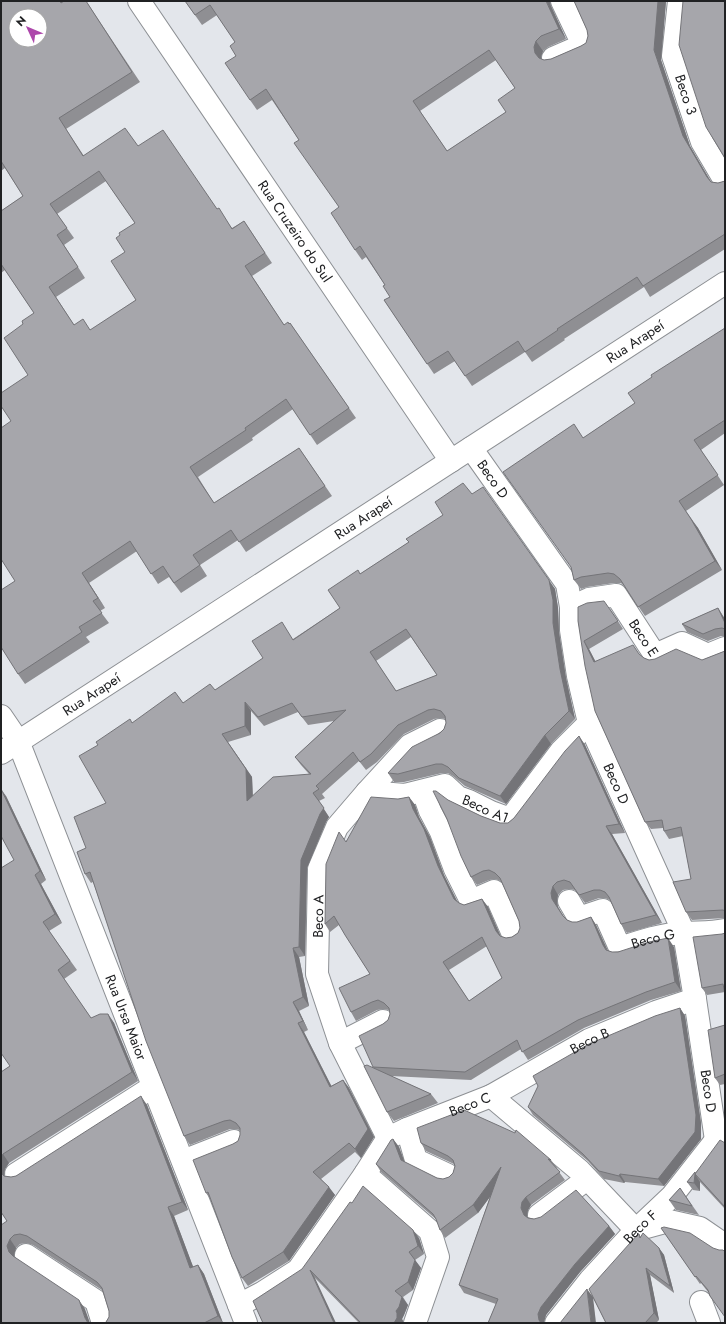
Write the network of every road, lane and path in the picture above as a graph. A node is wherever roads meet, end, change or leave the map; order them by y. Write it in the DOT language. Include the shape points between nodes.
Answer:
graph roads {
  1 [pos="139,1"];
  2 [pos="562,1"];
  3 [pos="679,1"];
  4 [pos="553,58"];
  5 [pos="725,181"];
  6 [pos="725,283"];
  7 [pos="471,448"];
  8 [pos="451,461"];
  9 [pos="571,606"];
  10 [pos="725,648"];
  11 [pos="1,716"];
  12 [pos="589,723"];
  13 [pos="440,730"];
  14 [pos="10,747"];
  15 [pos="423,791"];
  16 [pos="367,792"];
  17 [pos="569,900"];
  18 [pos="725,930"];
  19 [pos="684,933"];
  20 [pos="513,934"];
  21 [pos="695,999"];
  22 [pos="384,1021"];
  23 [pos="340,1043"];
  24 [pos="154,1086"];
  25 [pos="491,1096"];
  26 [pos="397,1133"];
  27 [pos="720,1136"];
  28 [pos="234,1141"];
  29 [pos="183,1161"];
  30 [pos="16,1174"];
  31 [pos="365,1174"];
  32 [pos="448,1175"];
  33 [pos="588,1179"];
  34 [pos="539,1215"];
  35 [pos="636,1230"];
  36 [pos="725,1245"];
  37 [pos="26,1255"];
  38 [pos="701,1302"];
  39 [pos="242,1314"];
  40 [pos="103,1323"];
  41 [pos="415,1323"];
  42 [pos="556,1323"];
  43 [pos="709,1323"];
  1 -- 8 [label="street, Rua Cruzeiro do Sul"];
  2 -- 4 [label="street" via="583,45"];
  3 -- 5 [label="street, Beco 3" via="673,56 702,142"];
  6 -- 7 [label="street, Rua Arapeí"];
  7 -- 8 [label="street, Rua Arapeí"];
  7 -- 9 [label="street, Beco D" via="567,584"];
  8 -- 14 [label="street, Rua Arapeí"];
  9 -- 10 [label="street, Beco E" via="589,599 616,595 655,655 682,643 708,655"];
  9 -- 12 [label="street, Beco D" via="571,630 578,676"];
  11 -- 14 [label="street, Rua Ursa Maior"];
  12 -- 15 [label="street, Beco A1" via="561,751 510,819 458,797 445,785"];
  12 -- 19 [label="street, Beco D"];
  13 -- 16 [label="street, Beco A" via="410,745"];
  14 -- 24 [label="street, Rua Ursa Maior"];
  15 -- 16 [label="street, Beco A1" via="405,795"];
  15 -- 20 [label="street" via="471,901 494,891"];
  16 -- 23 [label="street, Beco A" via="337,827 319,869 317,974"];
  17 -- 19 [label="street, Beco G" via="580,918 603,910 620,948 655,937"];
  18 -- 19 [label="street, Beco G"];
  19 -- 21 [label="street, Beco D"];
  21 -- 25 [label="street, Beco B" via="656,1012 590,1040"];
  21 -- 27 [label="street, Beco D"];
  22 -- 23 [label="street"];
  23 -- 26 [label="street, Beco A"];
  24 -- 29 [label="street, Rua Ursa Maior"];
  24 -- 30 [label="street"];
  25 -- 26 [label="street, Beco C"];
  25 -- 33 [label="street, Beco C"];
  26 -- 31 [label="street"];
  26 -- 32 [label="street, Beco A" via="416,1160"];
  27 -- 35 [label="street, Beco F" via="669,1200"];
  28 -- 29 [label="street"];
  29 -- 39 [label="street, Rua Ursa Maior"];
  31 -- 39 [label="street" via="298,1270 262,1293"];
  31 -- 41 [label="street" via="430,1230 438,1257"];
  33 -- 34 [label="street"];
  33 -- 35 [label="street, Beco C"];
  35 -- 36 [label="street" via="669,1221 700,1228"];
  35 -- 42 [label="street, Beco F" via="590,1280"];
  37 -- 40 [label="street" via="96,1301"];
  38 -- 43 [label="street"];
}
